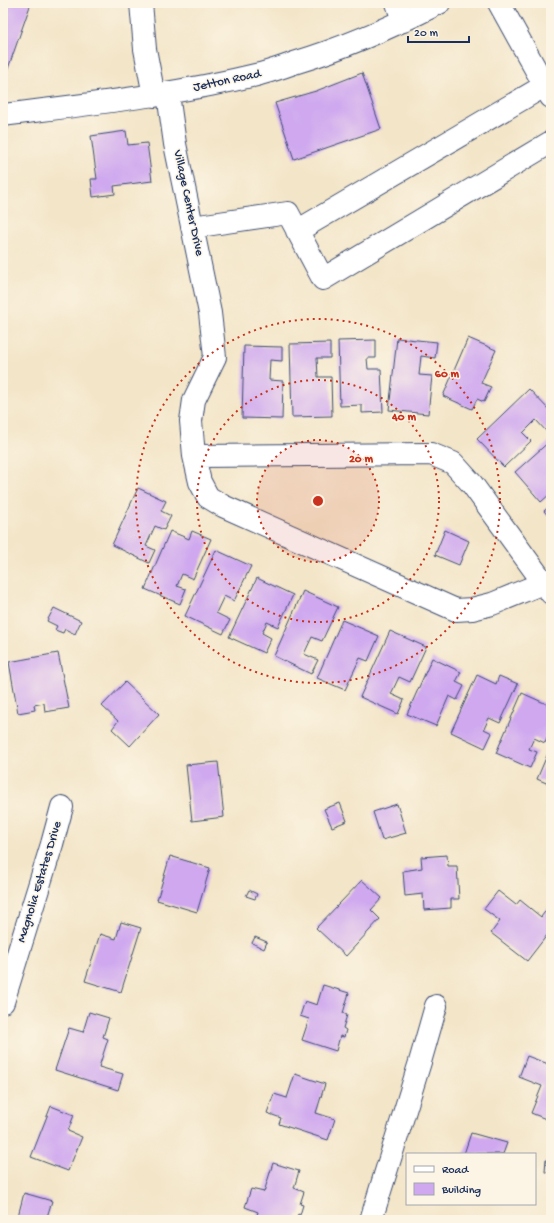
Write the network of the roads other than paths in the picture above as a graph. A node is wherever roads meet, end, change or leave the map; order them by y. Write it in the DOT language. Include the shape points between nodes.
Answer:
graph roads {
  1 [pos="141,3"];
  2 [pos="439,3"];
  3 [pos="499,3"];
  4 [pos="400,12"];
  5 [pos="549,88"];
  6 [pos="161,95"];
  7 [pos="3,115"];
  8 [pos="551,142"];
  9 [pos="192,227"];
  10 [pos="297,231"];
  11 [pos="194,456"];
  12 [pos="547,588"];
  13 [pos="62,807"];
  14 [pos="3,1002"];
  15 [pos="436,1006"];
  16 [pos="371,1220"];
  1 -- 6 [label="street, Village Center Drive" via="145,49"];
  2 -- 4 [label="street, Jetton Road"];
  3 -- 5 [label="street"];
  4 -- 6 [label="street, Jetton Road" via="367,37 315,57 260,74"];
  5 -- 10 [label="street"];
  6 -- 7 [label="street, Jetton Road"];
  6 -- 9 [label="street, Village Center Drive" via="175,144"];
  8 -- 10 [label="street" via="323,279"];
  9 -- 10 [label="street" via="288,213"];
  9 -- 11 [label="street, Village Center Drive" via="210,313 215,356 194,400 191,421"];
  11 -- 12 [label="street, Village Center Drive" via="200,482 208,497 223,506 456,610 472,609"];
  11 -- 12 [label="street" via="431,454 453,463 472,484"];
  13 -- 14 [label="street, Magnolia Estates Drive"];
  15 -- 16 [label="street"];
}
